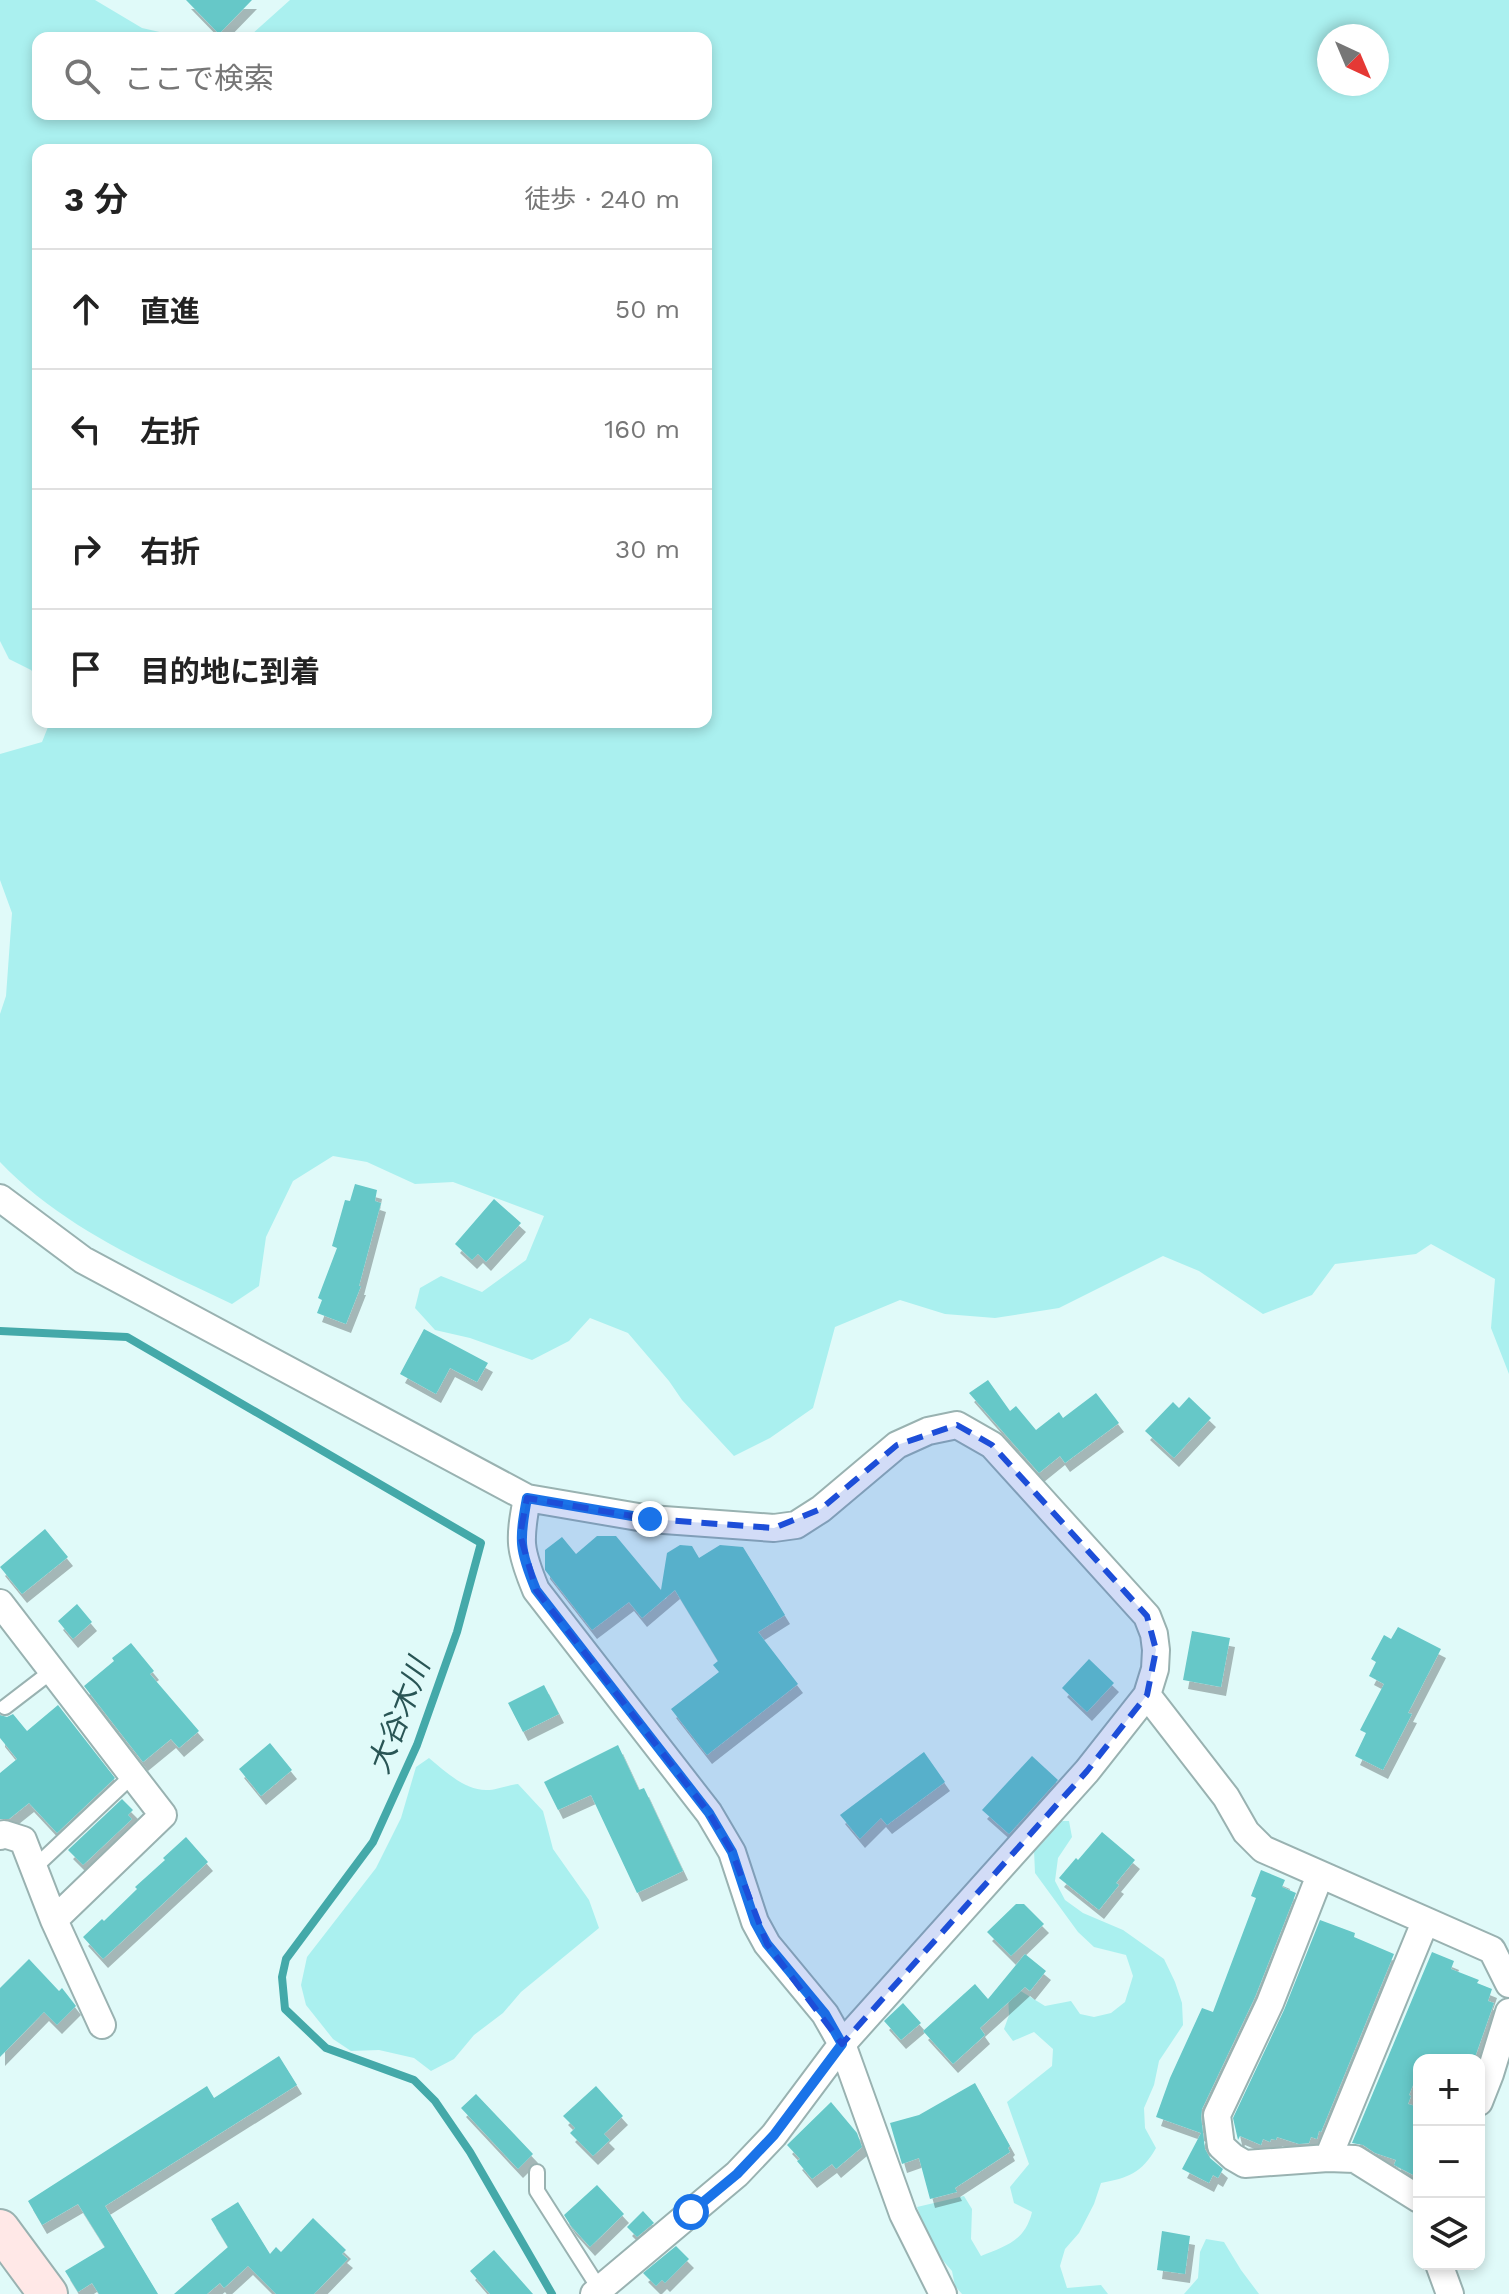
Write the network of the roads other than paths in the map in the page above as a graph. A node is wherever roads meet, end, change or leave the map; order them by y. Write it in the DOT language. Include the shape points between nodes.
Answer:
graph roads {
  1 [pos="0,1198"];
  2 [pos="527,1498"];
  3 [pos="0,1603"];
  4 [pos="52,1671"];
  5 [pos="1147,1695"];
  6 [pos="5,1707"];
  7 [pos="133,1775"];
  8 [pos="0,1836"];
  9 [pos="34,1868"];
  10 [pos="1320,1875"];
  11 [pos="54,1920"];
  12 [pos="1425,1922"];
  13 [pos="1509,1984"];
  14 [pos="1509,2012"];
  15 [pos="102,2025"];
  16 [pos="842,2044"];
  17 [pos="1500,2074"];
  18 [pos="1485,2094"];
  19 [pos="1328,2158"];
  20 [pos="537,2172"];
  21 [pos="1417,2198"];
  22 [pos="0,2229"];
  23 [pos="1441,2270"];
  24 [pos="596,2293"];
  25 [pos="48,2294"];
  26 [pos="943,2294"];
  27 [pos="1450,2294"];
  1 -- 2 [label="street" via="83,1260"];
  2 -- 5 [label="street" via="650,1519 796,1525 897,1445 957,1425 992,1445 1147,1616 1156,1650"];
  2 -- 16 [label="street" via="520,1535 536,1590 709,1813 732,1852 767,1944 825,2014"];
  3 -- 4 [label="street"];
  4 -- 6 [label="lane"];
  4 -- 7 [label="street"];
  5 -- 10 [label="street" via="1226,1797 1246,1832 1263,1849"];
  5 -- 16 [label="street" via="1087,1771"];
  7 -- 9 [label="lane"];
  7 -- 11 [label="street" via="163,1815"];
  8 -- 9 [label="street" via="23,1840"];
  9 -- 11 [label="street"];
  10 -- 12 [label="street"];
  10 -- 19 [label="street" via="1270,2003 1217,2115 1221,2146 1245,2164"];
  11 -- 15 [label="street"];
  12 -- 13 [label="street" via="1492,1950"];
  12 -- 19 [label="street"];
  14 -- 17 [label="street"];
  16 -- 24 [label="street" via="774,2135 737,2174"];
  16 -- 26 [label="street" via="903,2214"];
  17 -- 18 [label="street"];
  19 -- 21 [label="street" via="1355,2159"];
  20 -- 24 [label="lane" via="537,2191 595,2282"];
  22 -- 25 [label="main road"];
  23 -- 27 [label="street"];
}
